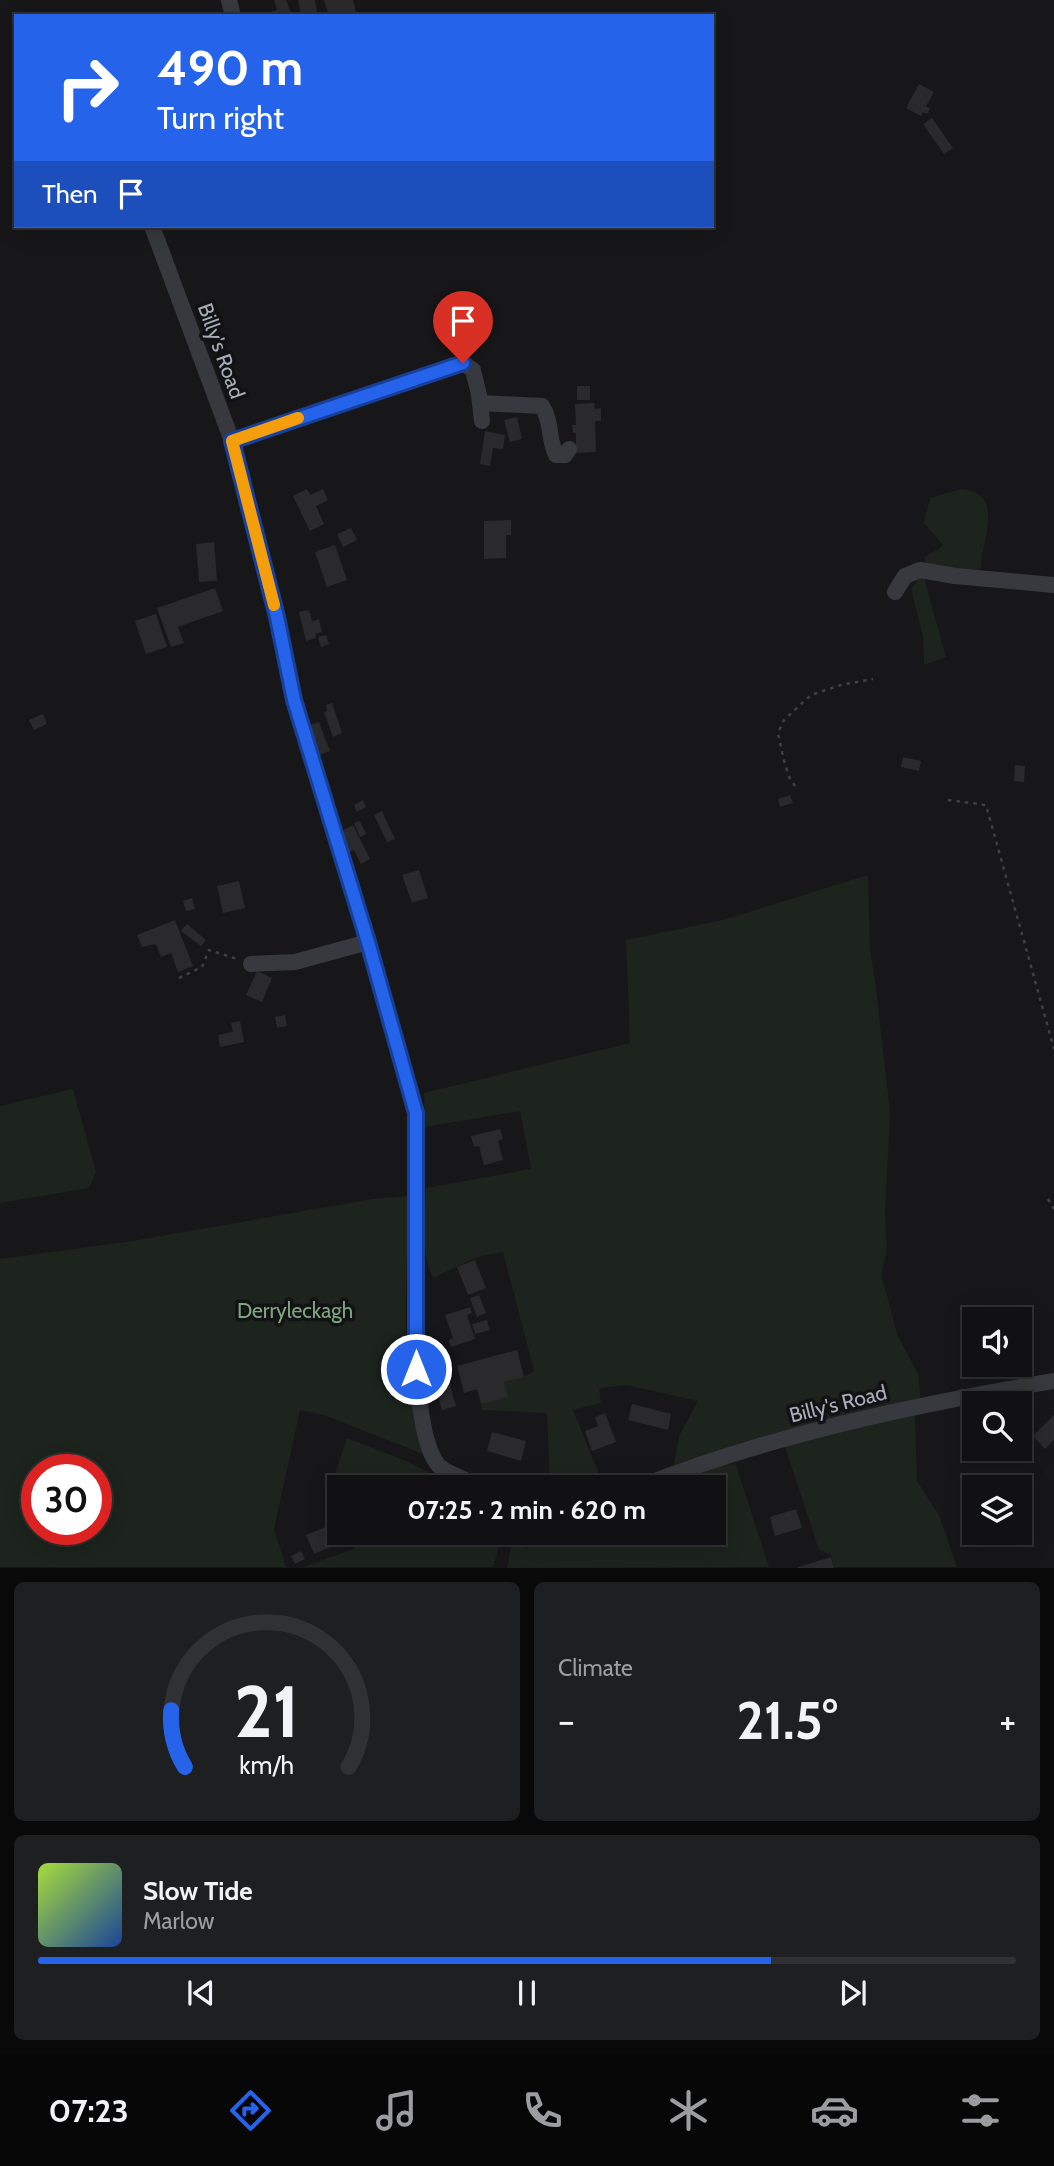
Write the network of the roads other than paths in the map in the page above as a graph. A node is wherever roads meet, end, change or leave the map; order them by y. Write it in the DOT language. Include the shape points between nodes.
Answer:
graph roads {
  1 [pos="153,228"];
  2 [pos="480,403"];
  3 [pos="482,421"];
  4 [pos="232,441"];
  5 [pos="569,449"];
  6 [pos="1054,585"];
  7 [pos="895,592"];
  8 [pos="368,942"];
  9 [pos="251,964"];
  10 [pos="1054,1381"];
  11 [pos="456,1475"];
  12 [pos="669,1475"];
  1 -- 4 [label="street, Billy's Road"];
  2 -- 3 [label="street"];
  2 -- 4 [label="street" via="474,370 463,363"];
  2 -- 5 [label="street" via="542,406 556,455"];
  4 -- 8 [label="street, Billy's Road" via="294,700"];
  6 -- 7 [label="street" via="920,570 905,576"];
  8 -- 9 [label="street" via="295,962"];
  8 -- 11 [label="street, Billy's Road" via="416,1113 416,1369 423,1422 439,1467"];
  10 -- 12 [label="street, Billy's Road" via="902,1410 764,1444"];
}
